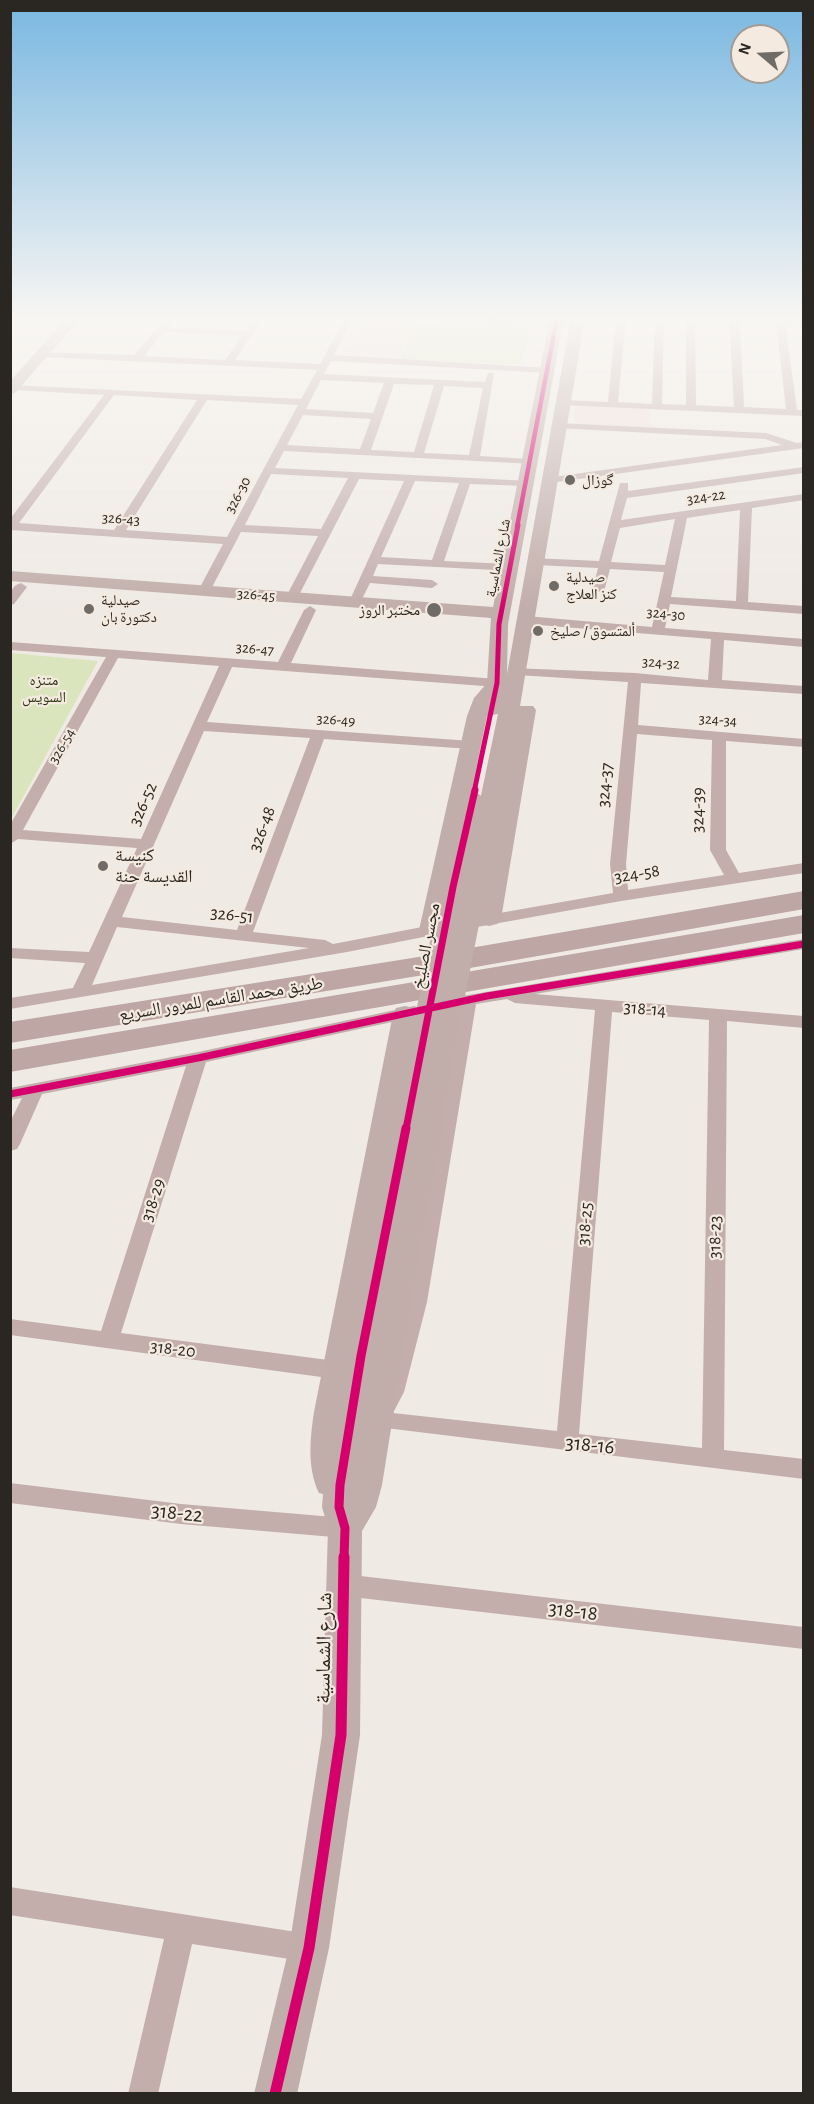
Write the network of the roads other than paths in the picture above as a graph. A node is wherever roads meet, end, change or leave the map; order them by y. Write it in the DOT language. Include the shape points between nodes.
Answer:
graph roads {
  1 [pos="93,416"];
  2 [pos="192,416"];
  3 [pos="296,416"];
  4 [pos="377,416"];
  5 [pos="430,416"];
  6 [pos="483,416"];
  7 [pos="539,416"];
  8 [pos="561,416"];
  9 [pos="559,426"];
  10 [pos="799,446"];
  11 [pos="555,447"];
  12 [pos="280,448"];
  13 [pos="364,453"];
  14 [pos="531,454"];
  15 [pos="418,456"];
  16 [pos="474,459"];
  17 [pos="771,462"];
  18 [pos="627,470"];
  19 [pos="804,470"];
  20 [pos="268,471"];
  21 [pos="355,475"];
  22 [pos="411,478"];
  23 [pos="466,480"];
  24 [pos="550,480"];
  25 [pos="526,483"];
  26 [pos="622,495"];
  27 [pos="804,497"];
  28 [pos="746,506"];
  29 [pos="682,515"];
  30 [pos="613,525"];
  31 [pos="11,526"];
  32 [pos="237,528"];
  33 [pos="325,533"];
  34 [pos="118,534"];
  35 [pos="230,541"];
  36 [pos="373,560"];
  37 [pos="536,561"];
  38 [pos="437,564"];
  39 [pos="605,565"];
  40 [pos="510,568"];
  41 [pos="669,569"];
  42 [pos="366,579"];
  43 [pos="432,584"];
  44 [pos="13,588"];
  45 [pos="599,588"];
  46 [pos="204,591"];
  47 [pos="292,597"];
  48 [pos="663,600"];
  49 [pos="355,602"];
  50 [pos="742,606"];
  51 [pos="310,610"];
  52 [pos="804,610"];
  53 [pos="500,619"];
  54 [pos="526,620"];
  55 [pos="658,630"];
  56 [pos="718,635"];
  57 [pos="804,643"];
  58 [pos="10,646"];
  59 [pos="114,654"];
  60 [pos="227,663"];
  61 [pos="282,668"];
  62 [pos="517,671"];
  63 [pos="635,677"];
  64 [pos="497,683"];
  65 [pos="715,683"];
  66 [pos="804,690"];
  67 [pos="199,726"];
  68 [pos="629,729"];
  69 [pos="318,735"];
  70 [pos="719,736"];
  71 [pos="804,743"];
  72 [pos="471,745"];
  73 [pos="481,804"];
  74 [pos="12,836"];
  75 [pos="147,844"];
  76 [pos="804,868"];
  77 [pos="734,879"];
  78 [pos="621,896"];
  79 [pos="804,900"];
  80 [pos="483,920"];
  81 [pos="112,921"];
  82 [pos="804,924"];
  83 [pos="435,929"];
  84 [pos="243,936"];
  85 [pos="804,944"];
  86 [pos="347,947"];
  87 [pos="10,953"];
  88 [pos="95,958"];
  89 [pos="471,987"];
  90 [pos="79,994"];
  91 [pos="421,995"];
  92 [pos="10,1004"];
  93 [pos="604,1005"];
  94 [pos="718,1015"];
  95 [pos="804,1022"];
  96 [pos="10,1033"];
  97 [pos="67,1051"];
  98 [pos="198,1058"];
  99 [pos="10,1061"];
  100 [pos="10,1066"];
  101 [pos="34,1090"];
  102 [pos="10,1094"];
  103 [pos="10,1144"];
  104 [pos="402,1202"];
  105 [pos="10,1327"];
  106 [pos="108,1341"];
  107 [pos="336,1370"];
  108 [pos="377,1420"];
  109 [pos="567,1442"];
  110 [pos="712,1459"];
  111 [pos="804,1469"];
  112 [pos="10,1493"];
  113 [pos="342,1518"];
  114 [pos="343,1585"];
  115 [pos="804,1638"];
  116 [pos="10,1901"];
  117 [pos="181,1928"];
  118 [pos="309,1948"];
  119 [pos="143,2094"];
  120 [pos="275,2094"];
  1 -- 31 [label="street"];
  2 -- 34 [label="street"];
  3 -- 12 [label="street, 326-30"];
  4 -- 13 [label="street"];
  5 -- 15 [label="street"];
  6 -- 16 [label="street"];
  7 -- 14 [label="street, شارع الشماسية"];
  8 -- 9 [label="street"];
  9 -- 10 [label="street" via="766,436"];
  9 -- 11 [label="street"];
  10 -- 17 [label="street"];
  11 -- 14 [label="street"];
  11 -- 24 [label="street"];
  12 -- 13 [label="street"];
  12 -- 20 [label="street, 326-30"];
  13 -- 15 [label="street"];
  14 -- 16 [label="street"];
  14 -- 25 [label="street, شارع الشماسية"];
  15 -- 16 [label="street"];
  17 -- 18 [label="street"];
  17 -- 19 [label="street"];
  17 -- 26 [label="street"];
  18 -- 24 [label="street"];
  18 -- 26 [label="street"];
  20 -- 21 [label="street"];
  20 -- 32 [label="street, 326-30"];
  21 -- 22 [label="street"];
  21 -- 33 [label="street"];
  22 -- 23 [label="street"];
  22 -- 36 [label="street"];
  23 -- 25 [label="street"];
  23 -- 38 [label="street"];
  24 -- 37 [label="street"];
  25 -- 40 [label="street, شارع الشماسية"];
  26 -- 30 [label="street"];
  27 -- 28 [label="street, 324-22"];
  28 -- 29 [label="street, 324-22"];
  28 -- 50 [label="street"];
  29 -- 30 [label="street, 324-22"];
  29 -- 41 [label="street"];
  30 -- 39 [label="street"];
  31 -- 34 [label="street, 326-43"];
  32 -- 33 [label="street"];
  32 -- 35 [label="street, 326-30"];
  33 -- 47 [label="street"];
  34 -- 35 [label="street, 326-43"];
  35 -- 46 [label="street, 326-30"];
  36 -- 38 [label="street"];
  36 -- 42 [label="street"];
  37 -- 39 [label="street"];
  37 -- 54 [label="street"];
  38 -- 40 [label="street"];
  39 -- 41 [label="street"];
  39 -- 45 [label="street"];
  40 -- 53 [label="street, شارع الشماسية"];
  41 -- 48 [label="street"];
  42 -- 43 [label="street"];
  42 -- 49 [label="street"];
  44 -- 46 [label="street, 326-45"];
  44 -- 51 [label="street, 326-45"];
  46 -- 47 [label="street, 326-45"];
  47 -- 49 [label="street, 326-45"];
  48 -- 50 [label="street"];
  48 -- 55 [label="street"];
  49 -- 53 [label="street, 326-45"];
  50 -- 52 [label="street"];
  51 -- 53 [label="street, 326-45"];
  51 -- 61 [label="street"];
  53 -- 64 [label="street, شارع الشماسية"];
  54 -- 55 [label="street, 324-30"];
  54 -- 62 [label="street"];
  55 -- 56 [label="street, 324-30"];
  56 -- 57 [label="street, 324-30"];
  56 -- 65 [label="street"];
  58 -- 59 [label="street, 326-47"];
  59 -- 60 [label="street, 326-47"];
  59 -- 74 [label="street, 326-54"];
  60 -- 61 [label="street, 326-47"];
  60 -- 67 [label="street, 326-52"];
  61 -- 64 [label="street, 326-47"];
  62 -- 63 [label="street, 324-32"];
  62 -- 73 [label="street"];
  62 -- 80 [label="street" via="528,687 528,698"];
  63 -- 65 [label="street, 324-32"];
  63 -- 68 [label="street, 324-37"];
  64 -- 72 [label="street" via="480,707"];
  64 -- 73 [label="street, شارع الشماسية"];
  65 -- 66 [label="street, 324-32"];
  67 -- 69 [label="street, 326-49"];
  67 -- 75 [label="street, 326-52"];
  68 -- 70 [label="street, 324-34"];
  68 -- 78 [label="street, 324-37" via="618,864"];
  69 -- 72 [label="street, 326-49"];
  69 -- 84 [label="street, 326-48"];
  70 -- 71 [label="street, 324-34"];
  70 -- 77 [label="street, 324-39" via="718,850"];
  72 -- 83 [label="street"];
  73 -- 104 [label="street, مجسر الصليخ, bridge"];
  74 -- 75 [label="street"];
  75 -- 81 [label="street, 326-52"];
  76 -- 77 [label="street, 324-58"];
  77 -- 78 [label="street, 324-58"];
  78 -- 80 [label="street, 324-58"];
  79 -- 89 [label="highway"];
  81 -- 84 [label="street, 326-51"];
  81 -- 88 [label="street, 326-52"];
  82 -- 89 [label="highway"];
  83 -- 86 [label="street"];
  84 -- 86 [label="street, 326-51"];
  85 -- 89 [label="street"];
  86 -- 90 [label="street"];
  87 -- 88 [label="street"];
  88 -- 90 [label="street, 326-52"];
  89 -- 93 [label="street, 318-14"];
  89 -- 108 [label="street" via="413,1313 393,1392"];
  90 -- 92 [label="street"];
  91 -- 96 [label="highway, طريق محمد القاسم للمرور السريع"];
  91 -- 97 [label="highway, طريق محمد القاسم للمرور السريع"];
  91 -- 98 [label="street"];
  91 -- 107 [label="street"];
  93 -- 94 [label="street, 318-14"];
  93 -- 109 [label="street, 318-25"];
  94 -- 95 [label="street, 318-14"];
  94 -- 110 [label="street, 318-23"];
  97 -- 99 [label="highway, طريق محمد القاسم للمرور السريع"];
  97 -- 100 [label="highway"];
  98 -- 101 [label="street"];
  98 -- 106 [label="street, 318-29"];
  101 -- 102 [label="street"];
  101 -- 103 [label="street"];
  104 -- 108 [label="street, شارع الشماسية"];
  104 -- 113 [label="street, شارع الشماسية" via="361,1356 340,1485"];
  105 -- 106 [label="street, 318-20"];
  106 -- 107 [label="street, 318-20"];
  107 -- 113 [label="street" via="327,1460"];
  108 -- 109 [label="street, 318-16"];
  108 -- 113 [label="street, شارع الشماسية" via="359,1507"];
  109 -- 110 [label="street, 318-16"];
  110 -- 111 [label="street, 318-16"];
  112 -- 113 [label="street, 318-22" via="181,1514"];
  113 -- 114 [label="street, شارع الشماسية"];
  114 -- 115 [label="street, 318-18"];
  114 -- 118 [label="street, شارع الشماسية" via="341,1735"];
  116 -- 117 [label="street"];
  117 -- 118 [label="street"];
  117 -- 119 [label="street"];
  118 -- 120 [label="street, شارع الشماسية"];
}
